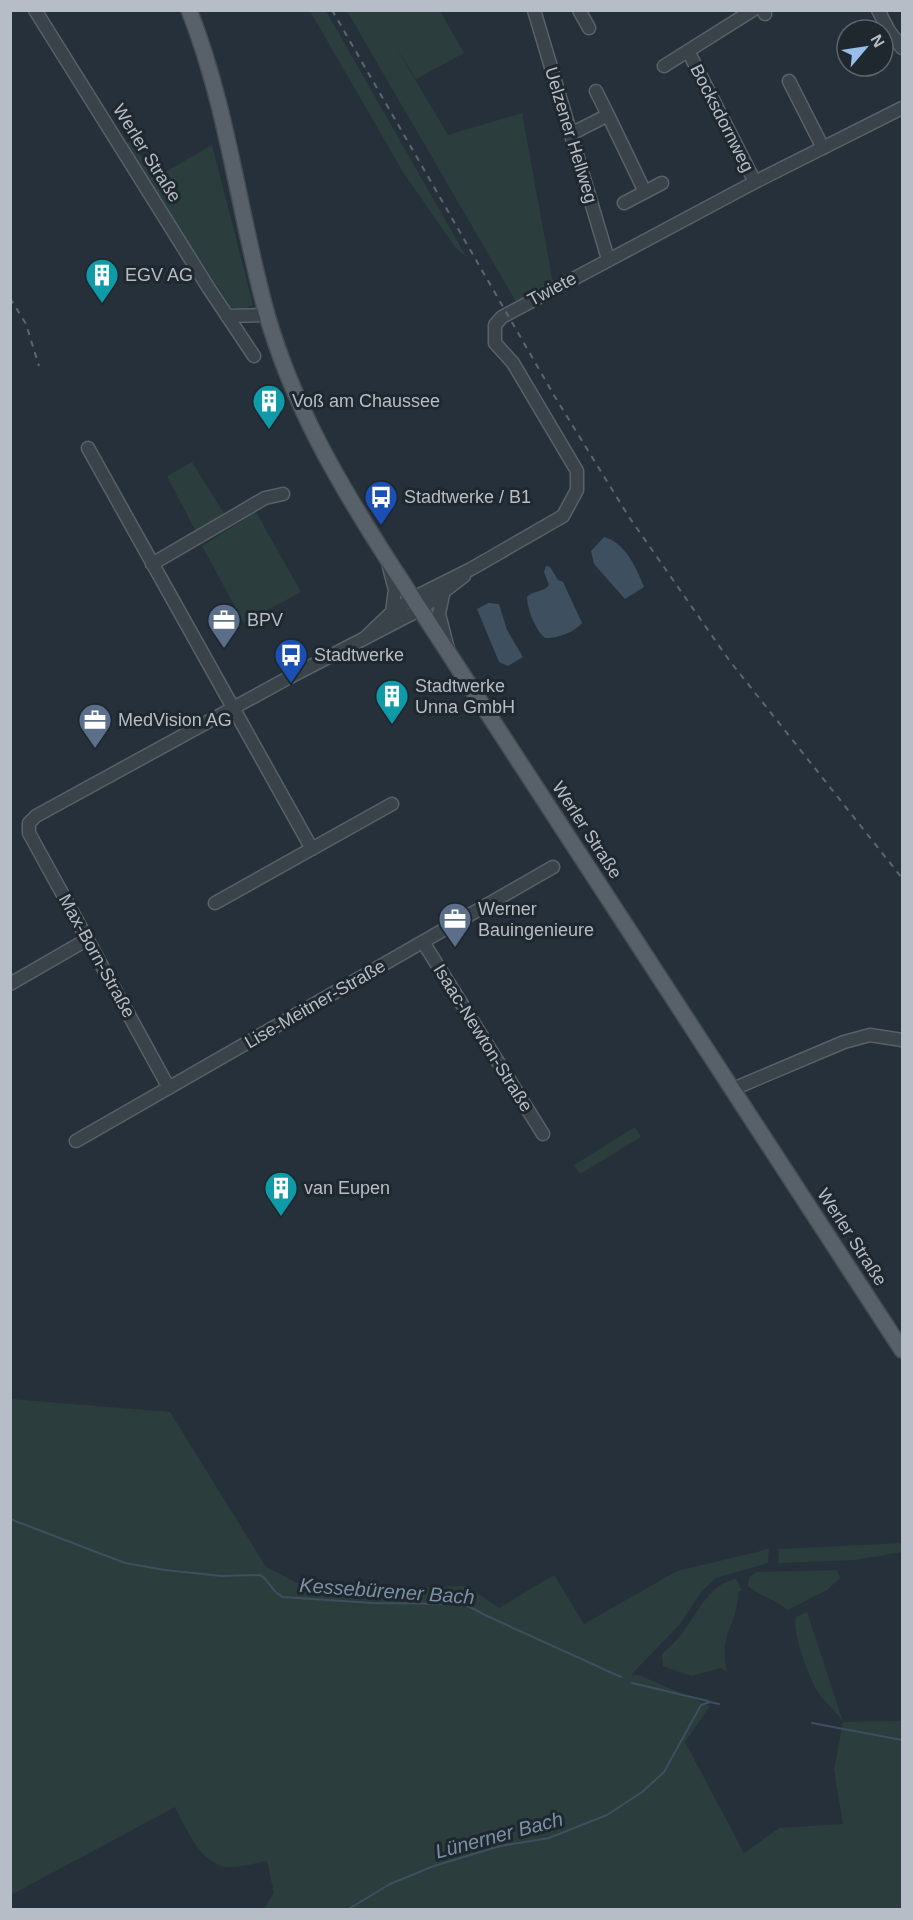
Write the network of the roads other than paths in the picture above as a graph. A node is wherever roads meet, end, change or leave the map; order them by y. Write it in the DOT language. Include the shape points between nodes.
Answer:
graph roads {
  1 [pos="35,10"];
  2 [pos="189,10"];
  3 [pos="534,10"];
  4 [pos="579,10"];
  5 [pos="878,10"];
  6 [pos="760,12"];
  7 [pos="589,28"];
  8 [pos="903,48"];
  9 [pos="689,53"];
  10 [pos="664,66"];
  11 [pos="789,81"];
  12 [pos="596,91"];
  13 [pos="903,108"];
  14 [pos="608,115"];
  15 [pos="571,134"];
  16 [pos="823,148"];
  17 [pos="755,182"];
  18 [pos="662,183"];
  19 [pos="645,192"];
  20 [pos="624,203"];
  21 [pos="609,259"];
  22 [pos="267,315"];
  23 [pos="227,316"];
  24 [pos="254,356"];
  25 [pos="88,448"];
  26 [pos="283,494"];
  27 [pos="388,560"];
  28 [pos="152,564"];
  29 [pos="471,569"];
  30 [pos="443,594"];
  31 [pos="417,604"];
  32 [pos="392,612"];
  33 [pos="366,637"];
  34 [pos="449,653"];
  35 [pos="232,709"];
  36 [pos="392,804"];
  37 [pos="312,849"];
  38 [pos="553,867"];
  39 [pos="215,903"];
  40 [pos="88,939"];
  41 [pos="423,942"];
  42 [pos="10,984"];
  43 [pos="903,1040"];
  44 [pos="169,1088"];
  45 [pos="733,1089"];
  46 [pos="543,1134"];
  47 [pos="76,1141"];
  48 [pos="903,1350"];
  1 -- 23 [label="street, Werler Straße"];
  2 -- 22 [label="main road, Werler Straße" via="217,100"];
  3 -- 15 [label="street, Uelzener Hellweg"];
  4 -- 7 [label="street"];
  5 -- 8 [label="street"];
  6 -- 9 [label="street"];
  9 -- 10 [label="street"];
  9 -- 17 [label="street, Bocksdornweg"];
  11 -- 16 [label="street"];
  12 -- 14 [label="street"];
  13 -- 16 [label="street, Twiete"];
  14 -- 15 [label="street"];
  14 -- 19 [label="street"];
  15 -- 21 [label="street, Uelzener Hellweg"];
  16 -- 17 [label="street, Twiete"];
  17 -- 21 [label="street, Twiete"];
  18 -- 19 [label="street"];
  19 -- 20 [label="street"];
  21 -- 29 [label="street, Twiete" via="502,317 495,326 495,343 513,363 577,471 577,490 563,516"];
  22 -- 23 [label="street"];
  22 -- 27 [label="main road, Werler Straße" via="307,422 336,478"];
  23 -- 24 [label="street, Werler Straße"];
  25 -- 28 [label="street"];
  26 -- 28 [label="street" via="266,498"];
  27 -- 31 [label="main road, Werler Straße"];
  27 -- 32 [label="street" via="395,590"];
  28 -- 35 [label="street"];
  29 -- 30 [label="street, Twiete"];
  29 -- 31 [label="street, Twiete"];
  30 -- 31 [label="street, Twiete"];
  30 -- 34 [label="street" via="439,614"];
  31 -- 32 [label="street"];
  31 -- 33 [label="street"];
  31 -- 34 [label="main road, Werler Straße"];
  32 -- 33 [label="street"];
  33 -- 35 [label="street"];
  34 -- 45 [label="main road, Werler Straße"];
  35 -- 37 [label="street"];
  35 -- 40 [label="street, Max-Born-Straße" via="29,823 29,833"];
  36 -- 37 [label="street"];
  37 -- 39 [label="street"];
  38 -- 41 [label="street, Lise-Meitner-Straße"];
  40 -- 42 [label="street"];
  40 -- 44 [label="street, Max-Born-Straße"];
  41 -- 44 [label="street, Lise-Meitner-Straße"];
  41 -- 46 [label="street, Isaac-Newton-Straße"];
  43 -- 45 [label="street" via="870,1035 844,1042"];
  44 -- 47 [label="street, Lise-Meitner-Straße"];
  45 -- 48 [label="main road, Werler Straße"];
}
